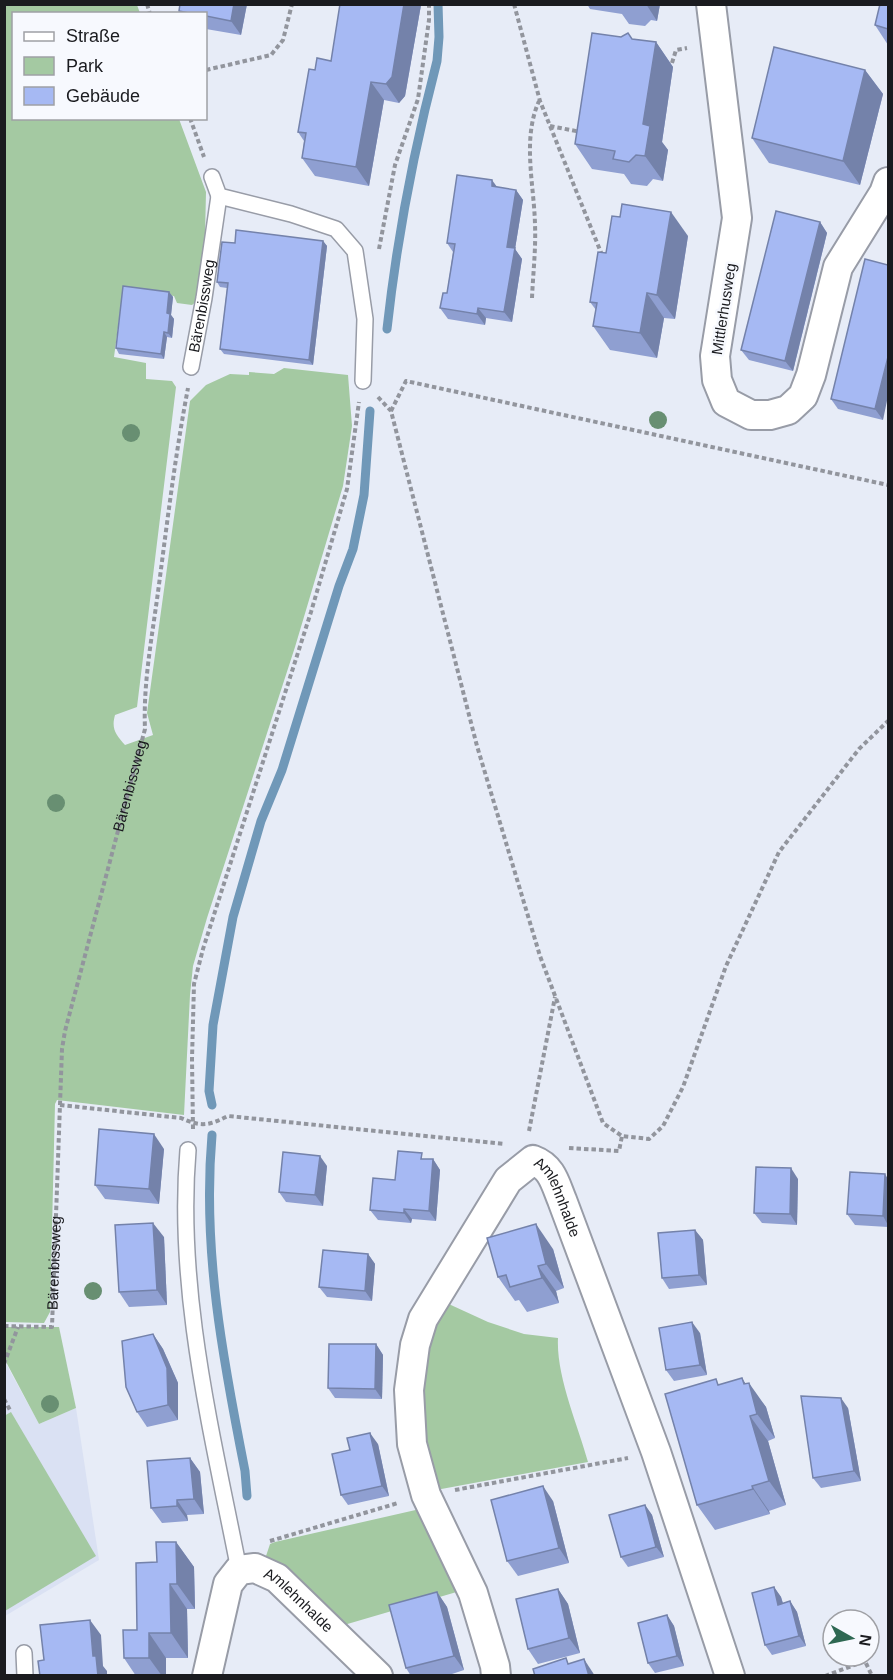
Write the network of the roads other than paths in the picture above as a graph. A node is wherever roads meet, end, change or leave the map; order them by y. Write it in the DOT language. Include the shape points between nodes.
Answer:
graph roads {
  1 [pos="711,4"];
  2 [pos="212,177"];
  3 [pos="888,182"];
  4 [pos="219,196"];
  5 [pos="191,367"];
  6 [pos="363,381"];
  7 [pos="188,1150"];
  8 [pos="247,1569"];
  9 [pos="24,1653"];
  10 [pos="25,1676"];
  11 [pos="207,1676"];
  12 [pos="378,1676"];
  13 [pos="496,1676"];
  14 [pos="730,1676"];
  1 -- 3 [label="street, Mittlerhusweg" via="737,218 715,356 717,380 726,402 751,415 770,415 788,410 803,396 838,267"];
  2 -- 4 [label="lane"];
  4 -- 5 [label="lane, Bärenbissweg"];
  4 -- 6 [label="lane" via="336,229 355,251 365,319"];
  7 -- 8 [label="lane" via="185,1185 189,1281 202,1384"];
  8 -- 11 [label="street, Amlehnhalde" via="228,1584"];
  8 -- 12 [label="street, Amlehnhalde" via="277,1578"];
  9 -- 10 [label="lane"];
  13 -- 14 [label="street, Amlehnhalde" via="473,1593 426,1495 412,1443 409,1390 423,1319 508,1180 533,1160 543,1164 552,1176 656,1452"];
}
